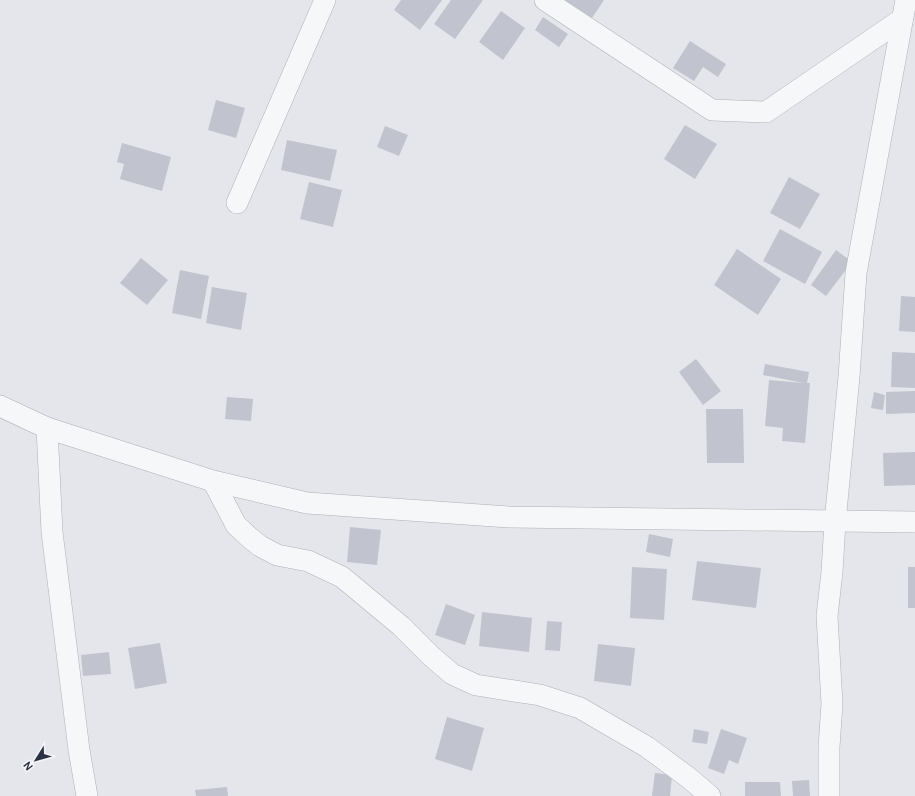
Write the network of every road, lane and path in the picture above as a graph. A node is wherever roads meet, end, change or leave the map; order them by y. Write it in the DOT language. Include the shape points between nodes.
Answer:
graph roads {
  1 [pos="325,0"];
  2 [pos="546,0"];
  3 [pos="904,10"];
  4 [pos="237,202"];
  5 [pos="0,406"];
  6 [pos="47,428"];
  7 [pos="212,481"];
  8 [pos="835,522"];
  9 [pos="915,522"];
  10 [pos="87,796"];
  11 [pos="710,796"];
  12 [pos="829,796"];
  1 -- 4 [label="street"];
  2 -- 3 [label="street" via="712,110 766,112"];
  3 -- 8 [label="street" via="856,273"];
  5 -- 6 [label="street"];
  6 -- 7 [label="street"];
  6 -- 10 [label="street" via="52,532"];
  7 -- 8 [label="street" via="307,503 509,517"];
  7 -- 11 [label="street" via="236,525 250,538 276,555 308,560 342,578 401,626 452,674 476,685 540,695 580,708 647,748"];
  8 -- 9 [label="street"];
  8 -- 12 [label="street" via="827,616 832,704"];
}
